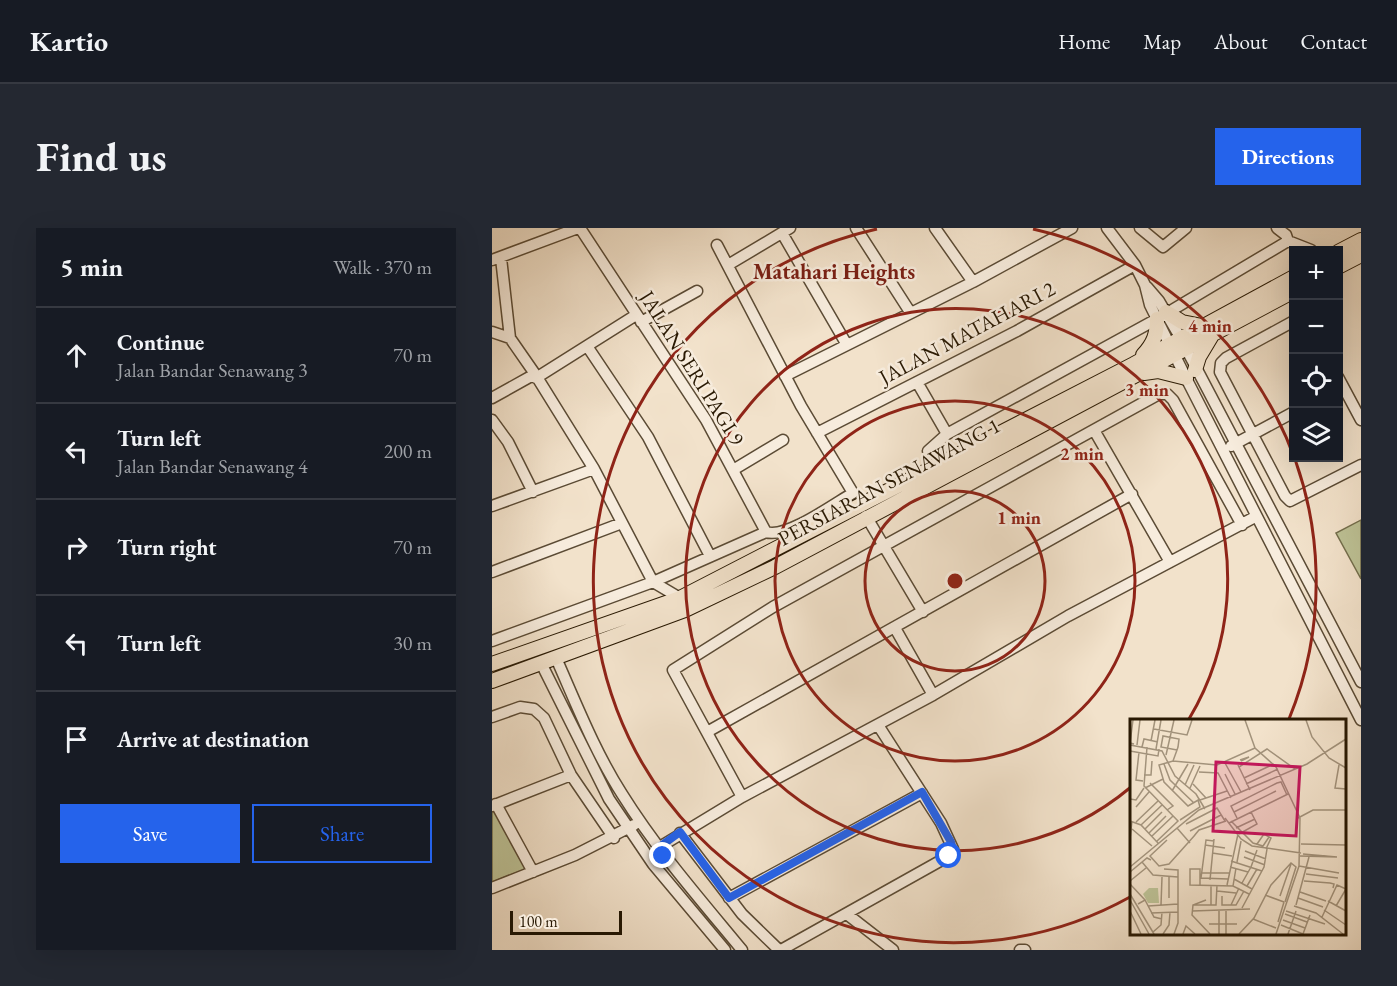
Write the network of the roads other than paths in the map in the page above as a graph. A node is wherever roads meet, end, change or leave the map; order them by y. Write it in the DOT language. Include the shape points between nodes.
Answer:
graph roads {
  1 [pos="579,228"];
  2 [pos="856,228"];
  3 [pos="935,228"];
  4 [pos="1072,228"];
  5 [pos="1107,228"];
  6 [pos="1140,228"];
  7 [pos="1186,228"];
  8 [pos="1277,228"];
  9 [pos="786,231"];
  10 [pos="1361,240"];
  11 [pos="1288,241"];
  12 [pos="717,245"];
  13 [pos="1301,246"];
  14 [pos="1343,249"];
  15 [pos="1361,255"];
  16 [pos="496,259"];
  17 [pos="1343,264"];
  18 [pos="1135,265"];
  19 [pos="728,266"];
  20 [pos="1289,279"];
  21 [pos="973,282"];
  22 [pos="697,291"];
  23 [pos="1289,293"];
  24 [pos="910,312"];
  25 [pos="1161,316"];
  26 [pos="638,319"];
  27 [pos="1289,323"];
  28 [pos="1202,326"];
  29 [pos="492,332"];
  30 [pos="1214,333"];
  31 [pos="510,338"];
  32 [pos="847,345"];
  33 [pos="587,346"];
  34 [pos="1177,346"];
  35 [pos="1139,367"];
  36 [pos="1190,374"];
  37 [pos="536,376"];
  38 [pos="785,376"];
  39 [pos="917,382"];
  40 [pos="1343,388"];
  41 [pos="492,398"];
  42 [pos="1289,414"];
  43 [pos="492,420"];
  44 [pos="1361,420"];
  45 [pos="1094,429"];
  46 [pos="817,433"];
  47 [pos="947,434"];
  48 [pos="1254,434"];
  49 [pos="783,440"];
  50 [pos="1234,444"];
  51 [pos="928,451"];
  52 [pos="1222,451"];
  53 [pos="1361,465"];
  54 [pos="594,469"];
  55 [pos="733,470"];
  56 [pos="533,492"];
  57 [pos="1132,494"];
  58 [pos="492,506"];
  59 [pos="866,516"];
  60 [pos="1255,517"];
  61 [pos="622,523"];
  62 [pos="1242,525"];
  63 [pos="766,532"];
  64 [pos="884,547"];
  65 [pos="710,556"];
  66 [pos="1170,562"];
  67 [pos="492,572"];
  68 [pos="653,582"];
  69 [pos="680,598"];
  70 [pos="923,612"];
  71 [pos="895,628"];
  72 [pos="492,641"];
  73 [pos="556,658"];
  74 [pos="541,663"];
  75 [pos="492,664"];
  76 [pos="492,681"];
  77 [pos="1361,682"];
  78 [pos="933,695"];
  79 [pos="492,717"];
  80 [pos="1361,720"];
  81 [pos="878,724"];
  82 [pos="707,732"];
  83 [pos="571,775"];
  84 [pos="922,792"];
  85 [pos="742,797"];
  86 [pos="494,805"];
  87 [pos="640,821"];
  88 [pos="629,828"];
  89 [pos="680,832"];
  90 [pos="614,837"];
  91 [pos="658,848"];
  92 [pos="533,872"];
  93 [pos="492,888"];
  94 [pos="729,898"];
  95 [pos="848,915"];
  96 [pos="725,950"];
  97 [pos="742,950"];
  98 [pos="780,950"];
  99 [pos="893,950"];
  100 [pos="1020,950"];
  101 [pos="1025,950"];
  1 -- 16 [label="street"];
  1 -- 26 [label="street, JALAN SERI PAGI 9"];
  2 -- 24 [label="street"];
  3 -- 21 [label="street"];
  4 -- 21 [label="street"];
  5 -- 18 [label="street"];
  6 -- 7 [label="street" via="1163,247"];
  8 -- 11 [label="street"];
  9 -- 19 [label="street"];
  9 -- 32 [label="street"];
  10 -- 14 [label="main road"];
  11 -- 13 [label="street"];
  11 -- 25 [label="street"];
  12 -- 19 [label="street"];
  15 -- 17 [label="main road"];
  16 -- 31 [label="street"];
  18 -- 25 [label="street"];
  18 -- 39 [label="street, JALAN MATAHARI 2"];
  19 -- 38 [label="street"];
  20 -- 28 [label="main road, PERSIARAN SENAWANG 1"];
  21 -- 24 [label="street"];
  22 -- 26 [label="street"];
  23 -- 30 [label="main road, PERSIARAN SENAWANG 1"];
  24 -- 32 [label="street"];
  25 -- 28 [label="main road"];
  25 -- 34 [label="street"];
  25 -- 35 [label="main road" via="1154,340"];
  25 -- 47 [label="street"];
  26 -- 33 [label="street"];
  26 -- 55 [label="street, JALAN SERI PAGI 9" via="706,420"];
  27 -- 48 [label="street" via="1221,363 1220,372"];
  28 -- 34 [label="main road, PERSIARAN SENAWANG 1"];
  29 -- 31 [label="street"];
  30 -- 34 [label="main road, PERSIARAN SENAWANG 1"];
  30 -- 36 [label="main road"];
  31 -- 37 [label="street"];
  32 -- 38 [label="street"];
  33 -- 37 [label="street"];
  33 -- 65 [label="street" via="648,436"];
  34 -- 35 [label="main road, PERSIARAN SENAWANG 1"];
  34 -- 36 [label="street"];
  35 -- 36 [label="main road"];
  35 -- 59 [label="main road, PERSIARAN SENAWANG 1"];
  35 -- 69 [label="main road, PERSIARAN SENAWANG 1"];
  36 -- 50 [label="street"];
  36 -- 52 [label="street"];
  37 -- 41 [label="street"];
  37 -- 54 [label="street"];
  38 -- 46 [label="street"];
  39 -- 46 [label="street, JALAN MATAHARI 2"];
  39 -- 47 [label="street"];
  40 -- 44 [label="street"];
  42 -- 48 [label="street"];
  43 -- 56 [label="street" via="508,442"];
  45 -- 57 [label="street"];
  45 -- 62 [label="street" via="1159,394 1167,394"];
  45 -- 64 [label="street"];
  46 -- 63 [label="street" via="853,494 785,531"];
  47 -- 51 [label="street"];
  48 -- 50 [label="street"];
  48 -- 53 [label="street" via="1290,501"];
  49 -- 55 [label="street"];
  50 -- 52 [label="street"];
  50 -- 77 [label="street"];
  52 -- 60 [label="street"];
  54 -- 56 [label="street"];
  54 -- 61 [label="street"];
  55 -- 63 [label="street, JALAN SERI PAGI 9"];
  56 -- 58 [label="street"];
  57 -- 66 [label="street"];
  57 -- 70 [label="street"];
  59 -- 64 [label="street"];
  59 -- 73 [label="main road, PERSIARAN SENAWANG 1" via="775,567 685,610"];
  60 -- 62 [label="street"];
  60 -- 80 [label="street"];
  61 -- 67 [label="street"];
  61 -- 68 [label="street"];
  62 -- 66 [label="street"];
  63 -- 65 [label="street"];
  64 -- 70 [label="street"];
  64 -- 82 [label="street" via="773,607 673,670"];
  65 -- 68 [label="street"];
  66 -- 78 [label="street"];
  68 -- 69 [label="street"];
  68 -- 72 [label="street"];
  69 -- 75 [label="main road, PERSIARAN SENAWANG 1"];
  70 -- 71 [label="street"];
  71 -- 78 [label="street"];
  71 -- 82 [label="street"];
  73 -- 74 [label="main road, PERSIARAN SENAWANG 1"];
  73 -- 87 [label="street" via="620,792"];
  74 -- 76 [label="main road, PERSIARAN SENAWANG 1"];
  74 -- 88 [label="street" via="609,799"];
  78 -- 81 [label="street"];
  79 -- 83 [label="street" via="520,706 534,709 544,718"];
  81 -- 84 [label="street"];
  81 -- 85 [label="street"];
  82 -- 85 [label="street"];
  83 -- 86 [label="street"];
  83 -- 90 [label="street"];
  84 -- 94 [label="street"];
  84 -- 95 [label="street" via="953,849 949,856"];
  85 -- 89 [label="street"];
  86 -- 92 [label="street"];
  87 -- 88 [label="street"];
  87 -- 91 [label="street"];
  88 -- 90 [label="street"];
  88 -- 96 [label="street" via="653,864"];
  89 -- 91 [label="street"];
  89 -- 94 [label="street"];
  90 -- 92 [label="street"];
  91 -- 97 [label="street"];
  92 -- 93 [label="street"];
  94 -- 98 [label="street"];
  95 -- 98 [label="street"];
  95 -- 99 [label="street"];
  100 -- 101 [label="street"];
}
